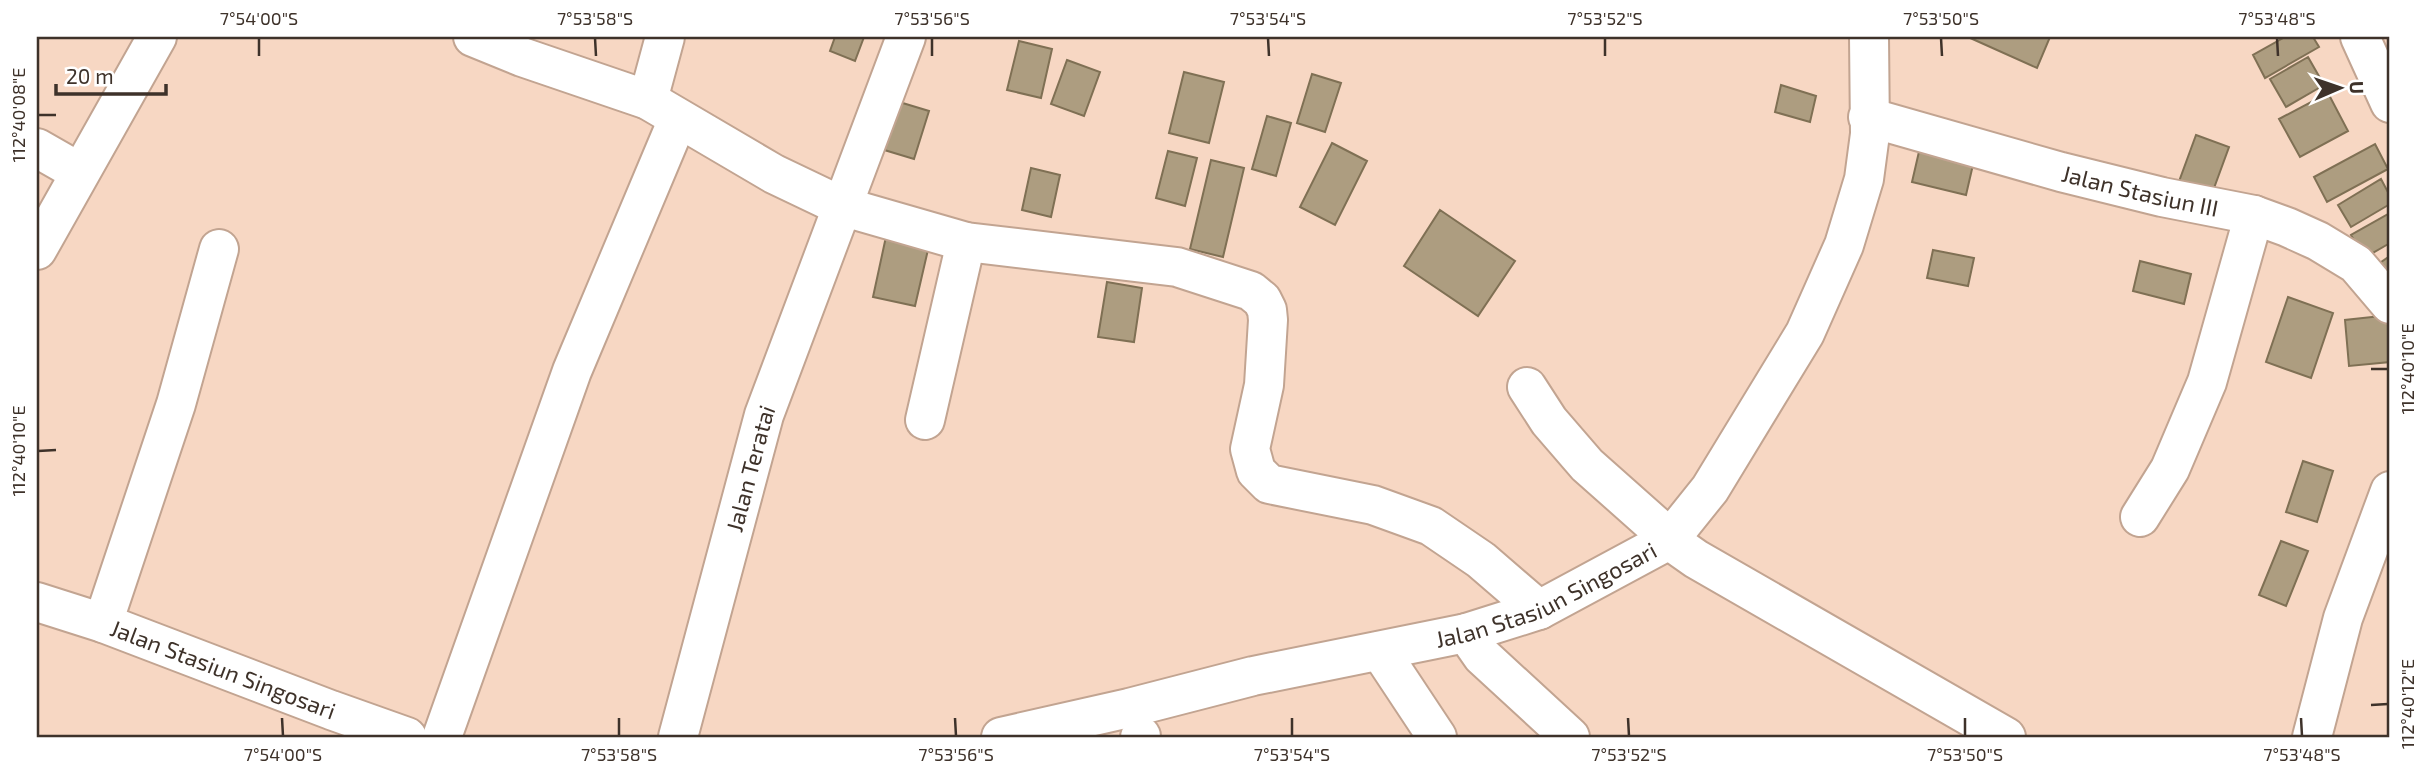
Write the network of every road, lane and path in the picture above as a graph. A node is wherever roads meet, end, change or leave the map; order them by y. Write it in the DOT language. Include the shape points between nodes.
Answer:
graph roads {
  1 [pos="157,37"];
  2 [pos="473,37"];
  3 [pos="665,37"];
  4 [pos="906,37"];
  5 [pos="1869,37"];
  6 [pos="2360,37"];
  7 [pos="2390,103"];
  8 [pos="663,110"];
  9 [pos="1868,117"];
  10 [pos="37,148"];
  11 [pos="79,172"];
  12 [pos="841,206"];
  13 [pos="2254,215"];
  14 [pos="966,242"];
  15 [pos="219,249"];
  16 [pos="37,250"];
  17 [pos="2390,304"];
  18 [pos="1528,387"];
  19 [pos="925,420"];
  20 [pos="2390,491"];
  21 [pos="2140,517"];
  22 [pos="1668,540"];
  23 [pos="37,602"];
  24 [pos="1539,610"];
  25 [pos="103,623"];
  26 [pos="1466,633"];
  27 [pos="1381,651"];
  28 [pos="1138,730"];
  29 [pos="407,737"];
  30 [pos="442,737"];
  31 [pos="678,737"];
  32 [pos="1001,737"];
  33 [pos="1437,737"];
  34 [pos="1570,737"];
  35 [pos="2006,737"];
  36 [pos="2312,737"];
  1 -- 11 [label="street"];
  2 -- 8 [label="street"];
  3 -- 8 [label="street"];
  4 -- 12 [label="street, Jalan Teratai"];
  5 -- 9 [label="street, Jalan Stasiun Singosari"];
  6 -- 7 [label="street"];
  8 -- 12 [label="street" via="774,174"];
  8 -- 30 [label="street"];
  9 -- 13 [label="street, Jalan Stasiun III" via="2162,197"];
  9 -- 22 [label="street, Jalan Stasiun Singosari" via="1864,179 1844,245 1805,333 1710,489"];
  10 -- 11 [label="street"];
  11 -- 16 [label="street"];
  12 -- 14 [label="street"];
  12 -- 31 [label="street, Jalan Teratai" via="764,415"];
  13 -- 17 [label="street, Jalan Stasiun III" via="2318,241 2356,264"];
  13 -- 21 [label="street" via="2207,382 2170,469"];
  14 -- 19 [label="street"];
  14 -- 24 [label="street" via="1178,267 1251,291 1262,300 1268,320 1264,385 1251,449 1256,471 1269,484 1373,505 1431,526 1481,560"];
  15 -- 25 [label="street" via="176,404"];
  18 -- 22 [label="street" via="1549,421 1587,465"];
  20 -- 36 [label="street" via="2343,618"];
  22 -- 24 [label="street, Jalan Stasiun Singosari"];
  22 -- 35 [label="street"];
  23 -- 25 [label="street, Jalan Stasiun Singosari"];
  24 -- 26 [label="street, Jalan Stasiun Singosari"];
  25 -- 29 [label="street, Jalan Stasiun Singosari"];
  26 -- 27 [label="street, Jalan Stasiun Singosari"];
  26 -- 34 [label="street" via="1482,656"];
  27 -- 28 [label="street, Jalan Stasiun Singosari" via="1253,676"];
  27 -- 33 [label="street"];
  28 -- 32 [label="street, Jalan Stasiun Singosari"];
}
